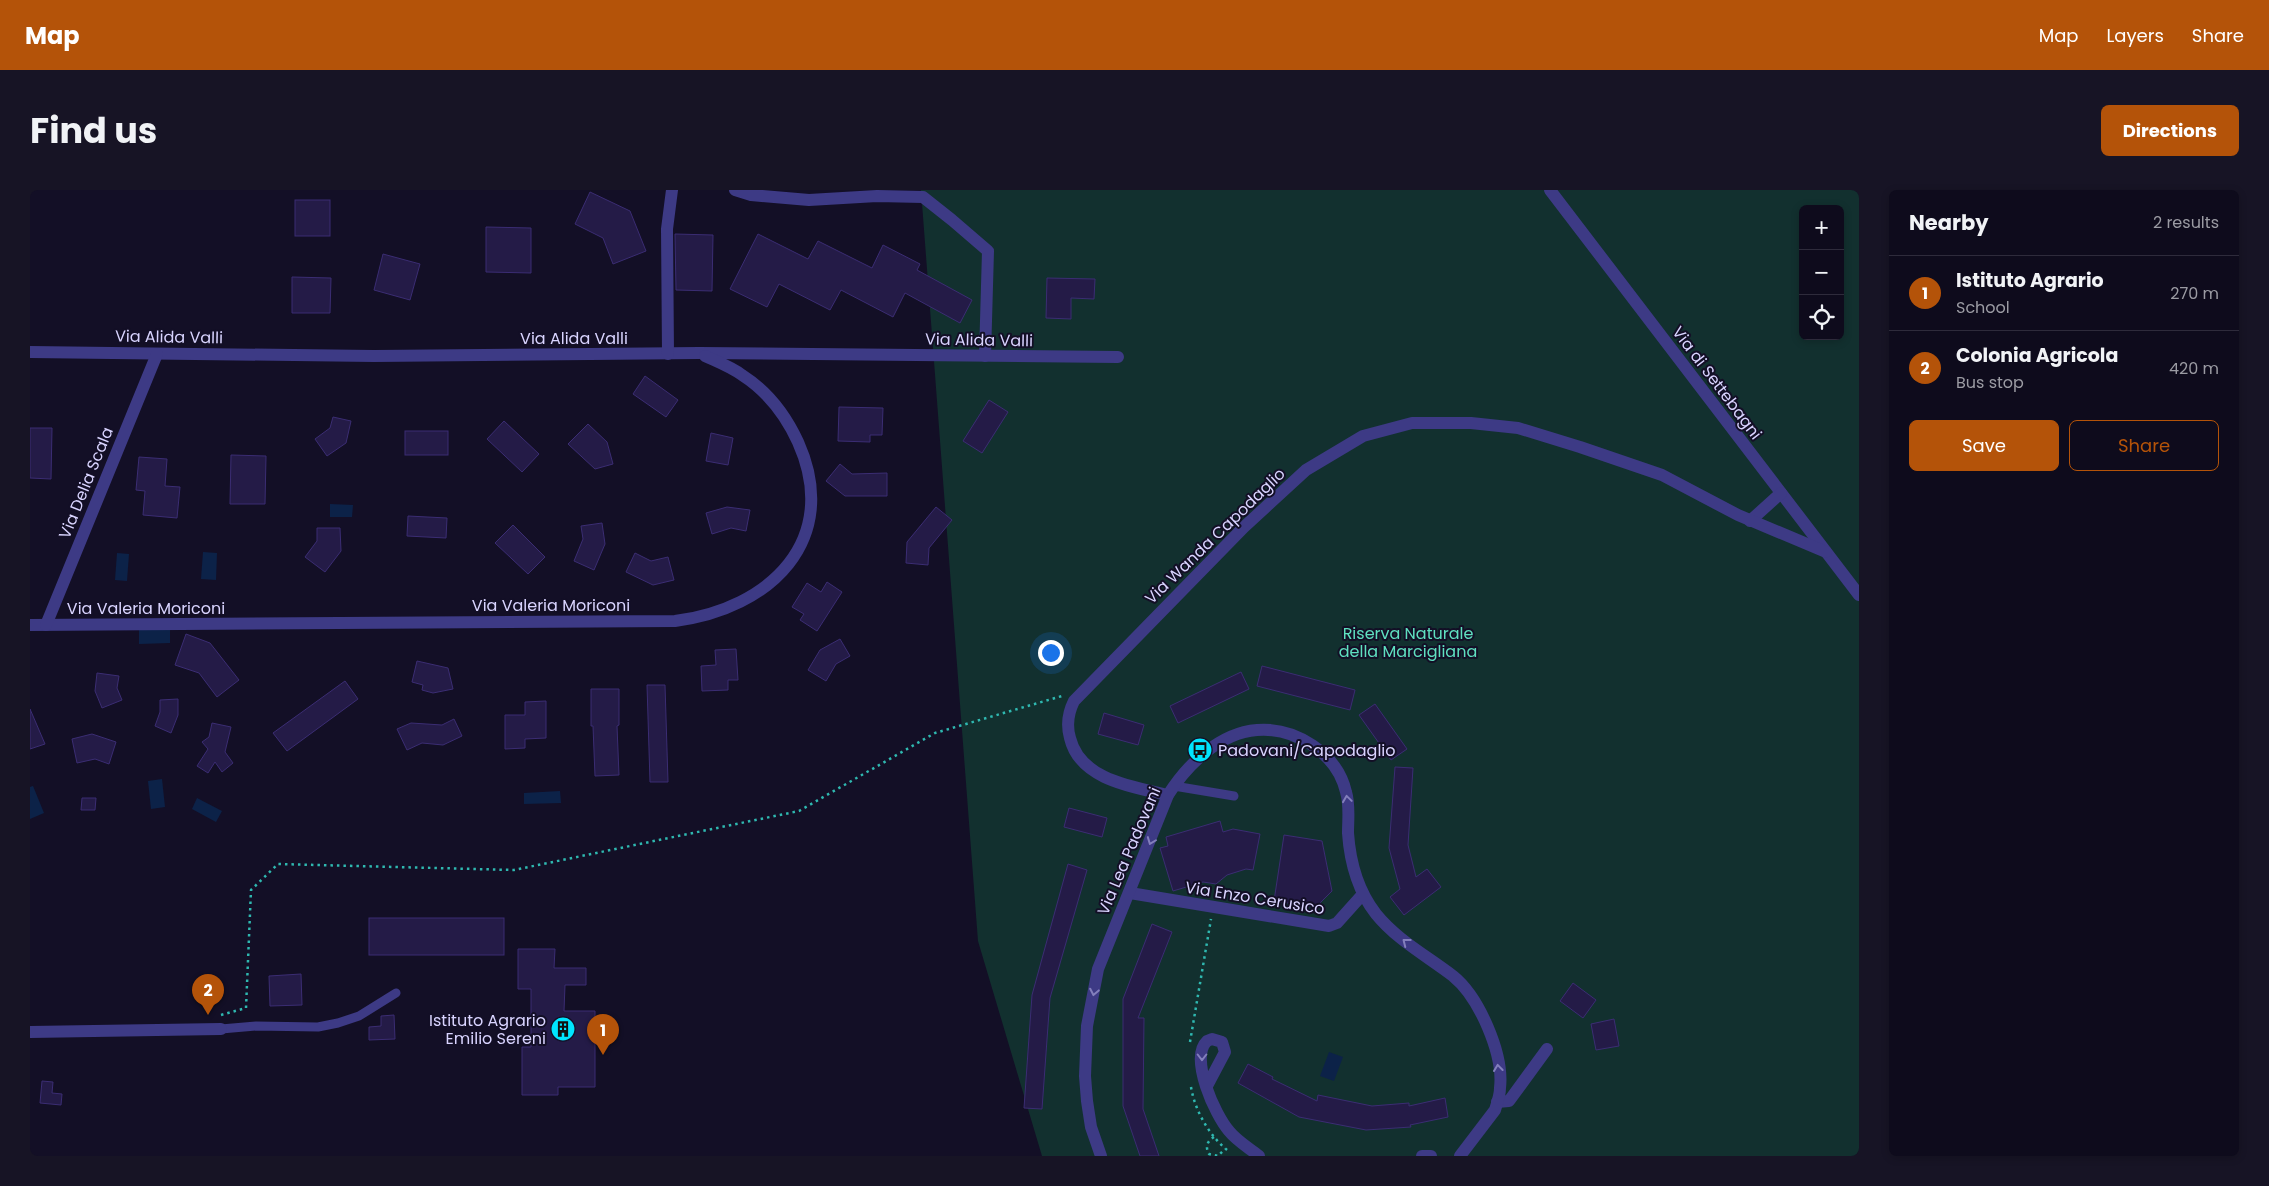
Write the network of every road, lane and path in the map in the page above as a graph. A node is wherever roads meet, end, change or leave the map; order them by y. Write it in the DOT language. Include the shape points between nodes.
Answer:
graph roads {
  1 [pos="672,190"];
  2 [pos="735,190"];
  3 [pos="1550,190"];
  4 [pos="30,352"];
  5 [pos="699,353"];
  6 [pos="157,354"];
  7 [pos="668,354"];
  8 [pos="985,356"];
  9 [pos="1118,358"];
  10 [pos="1780,493"];
  11 [pos="1750,520"];
  12 [pos="1826,552"];
  13 [pos="1859,595"];
  14 [pos="30,625"];
  15 [pos="46,625"];
  16 [pos="1085,689"];
  17 [pos="1171,791"];
  18 [pos="1234,796"];
  19 [pos="1130,893"];
  20 [pos="1363,894"];
  21 [pos="396,993"];
  22 [pos="218,1016"];
  23 [pos="221,1029"];
  24 [pos="30,1032"];
  25 [pos="1547,1049"];
  26 [pos="1207,1086"];
  27 [pos="1497,1102"];
  28 [pos="1214,1137"];
  29 [pos="1225,1148"];
  30 [pos="1208,1155"];
  31 [pos="1101,1156"];
  32 [pos="1259,1156"];
  33 [pos="1422,1156"];
  34 [pos="1430,1156"];
  35 [pos="1460,1156"];
  1 -- 7 [label="street" via="667,229"];
  2 -- 8 [label="street" via="751,195 808,200 923,197 988,251"];
  3 -- 10 [label="street, Via di Settebagni"];
  4 -- 6 [label="street, Via Alida Valli"];
  5 -- 7 [label="street, Via Alida Valli"];
  5 -- 8 [label="street, Via Alida Valli"];
  5 -- 15 [label="street, Via Valeria Moriconi" via="743,375 773,403 794,432 807,465 812,503 810,522 796,554 764,589 723,610 675,621"];
  6 -- 7 [label="street, Via Alida Valli"];
  6 -- 15 [label="street, Via Delia Scala"];
  8 -- 9 [label="street, Via Alida Valli"];
  10 -- 11 [label="street"];
  10 -- 12 [label="street, Via di Settebagni"];
  11 -- 12 [label="street, Via Wanda Capodaglio"];
  11 -- 16 [label="street, Via Wanda Capodaglio" via="1662,475 1518,428 1471,423 1412,423 1363,436 1306,470 1244,526"];
  12 -- 13 [label="street, Via di Settebagni"];
  14 -- 15 [label="street, Via Valeria Moriconi"];
  16 -- 17 [label="street, Via Wanda Capodaglio" via="1074,700 1068,719 1071,741 1080,758 1106,778"];
  16 -- 22 [label="path" via="935,733 799,811 514,870 278,864 251,890 246,1008"];
  17 -- 18 [label="lane"];
  17 -- 19 [label="street, Via Lea Padovani, one-way"];
  20 -- 17 [label="street, Via Lea Padovani, one-way" via="1352,858 1349,809 1343,783 1322,753 1300,737 1289,732 1263,730 1236,735 1200,758"];
  19 -- 20 [label="street, Via Enzo Cerusico" via="1329,926 1337,923"];
  19 -- 31 [label="street, Via Lea Padovani, one-way" via="1098,968 1087,1026 1087,1101 1091,1127"];
  27 -- 20 [label="street, Via Lea Padovani, one-way" via="1501,1088 1498,1061 1489,1031 1474,1002 1454,977 1392,931"];
  21 -- 23 [label="lane" via="359,1016 338,1023 318,1027"];
  23 -- 24 [label="street"];
  25 -- 27 [label="street" via="1509,1101"];
  26 -- 32 [label="street" via="1213,1106 1225,1126"];
  27 -- 35 [label="street, Via Lea Padovani" via="1495,1110"];
  28 -- 30 [label="path" via="1207,1146"];
  29 -- 30 [label="path" via="1218,1156"];
  33 -- 34 [label="street"];
}
